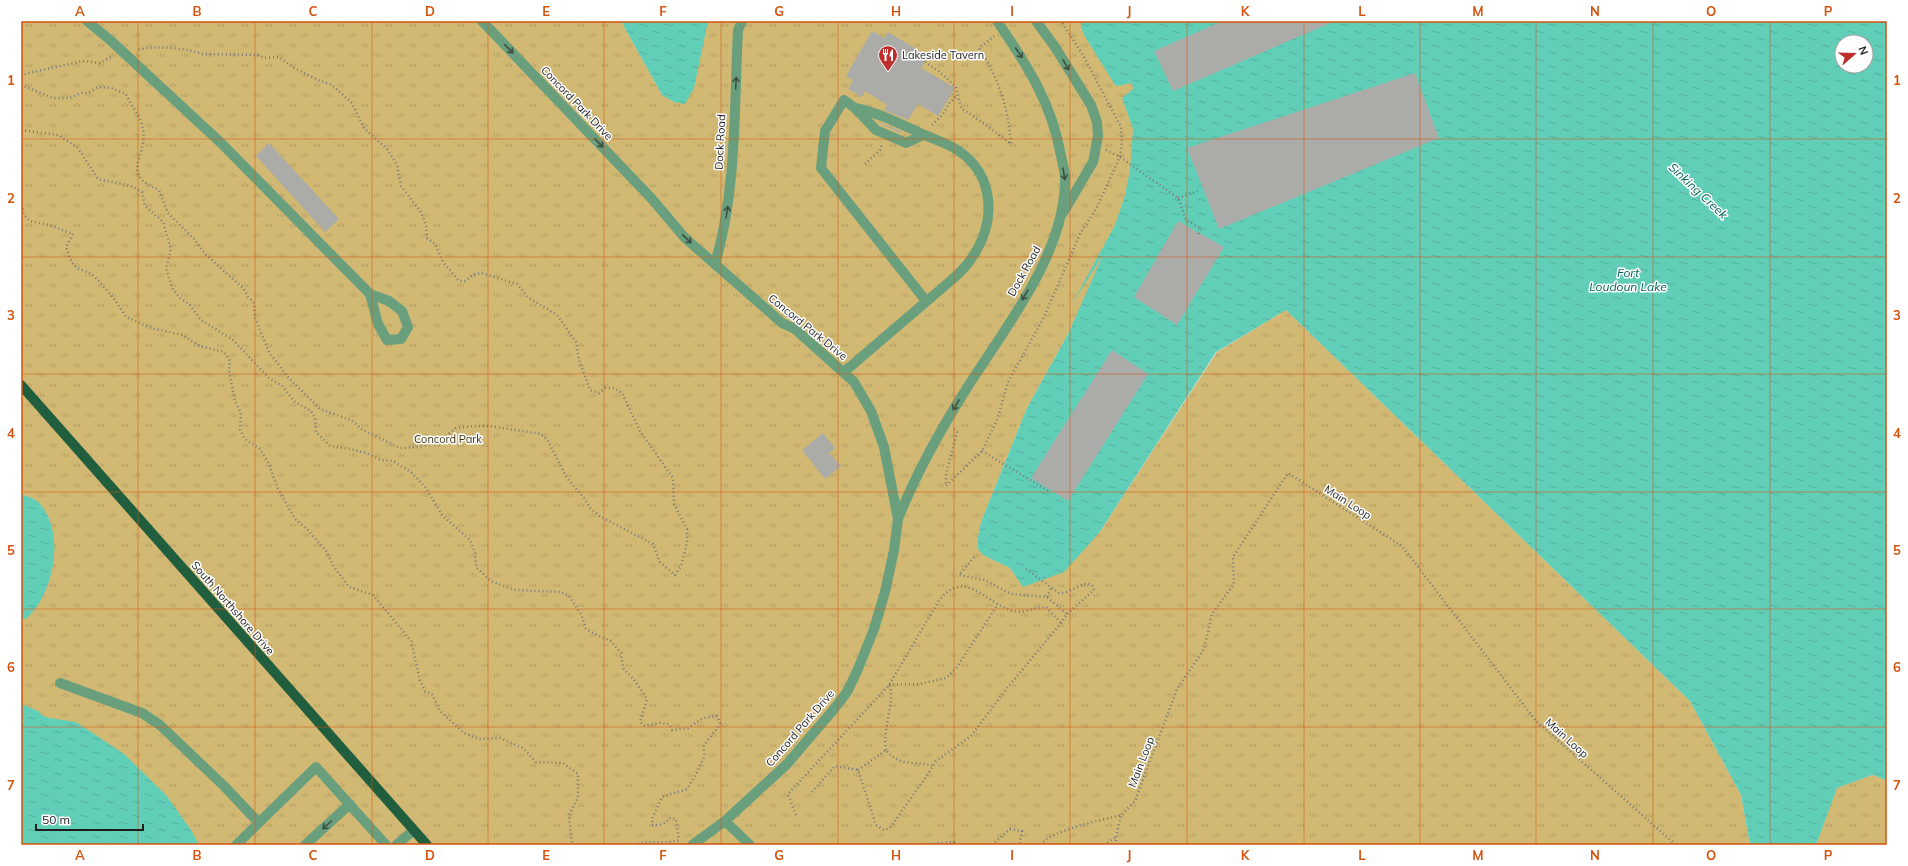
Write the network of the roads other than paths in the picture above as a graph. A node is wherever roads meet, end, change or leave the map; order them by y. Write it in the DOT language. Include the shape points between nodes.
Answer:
graph roads {
  1 [pos="87,21"];
  2 [pos="482,21"];
  3 [pos="742,21"];
  4 [pos="997,21"];
  5 [pos="1036,21"];
  6 [pos="855,108"];
  7 [pos="924,135"];
  8 [pos="1062,215"];
  9 [pos="715,264"];
  10 [pos="370,294"];
  11 [pos="926,301"];
  12 [pos="844,372"];
  13 [pos="21,385"];
  14 [pos="898,519"];
  15 [pos="60,683"];
  16 [pos="350,804"];
  17 [pos="725,821"];
  18 [pos="258,822"];
  19 [pos="414,831"];
  20 [pos="236,845"];
  21 [pos="305,845"];
  22 [pos="386,845"];
  23 [pos="396,845"];
  24 [pos="427,845"];
  25 [pos="692,845"];
  26 [pos="750,845"];
  1 -- 10 [label="street" via="220,142"];
  2 -- 9 [label="street, Concord Park Drive, one-way" via="652,199 685,238"];
  9 -- 3 [label="street, Dock Road, one-way" via="724,235 729,199 738,30"];
  4 -- 8 [label="street, Dock Road, one-way" via="1032,73 1056,128 1066,182"];
  5 -- 8 [label="street, one-way" via="1091,105 1097,122 1098,136 1093,162"];
  6 -- 7 [label="street" via="878,113"];
  6 -- 7 [label="street" via="876,130 906,143"];
  6 -- 11 [label="street" via="844,100 825,131 821,168"];
  7 -- 11 [label="street" via="952,147 969,159 985,181 988,198 987,218 978,249 955,277"];
  8 -- 14 [label="street, Dock Road, one-way" via="1056,235 1039,271 928,452"];
  9 -- 12 [label="street, Concord Park Drive" via="782,323 795,329"];
  10 -- 10 [label="street" via="378,324 387,340 401,339 408,327 402,311 389,301"];
  11 -- 12 [label="street"];
  12 -- 14 [label="street, Concord Park Drive" via="854,382 871,411 884,447"];
  13 -- 19 [label="main road, South Northshore Drive"];
  14 -- 17 [label="street, Concord Park Drive" via="885,592 847,692 787,764"];
  15 -- 18 [label="street" via="142,712 160,725"];
  16 -- 18 [label="street" via="316,767"];
  16 -- 21 [label="street, one-way"];
  16 -- 22 [label="street"];
  17 -- 25 [label="street, Concord Park Drive"];
  17 -- 26 [label="street"];
  18 -- 20 [label="street"];
  19 -- 23 [label="street"];
  19 -- 24 [label="main road, South Northshore Drive"];
}
